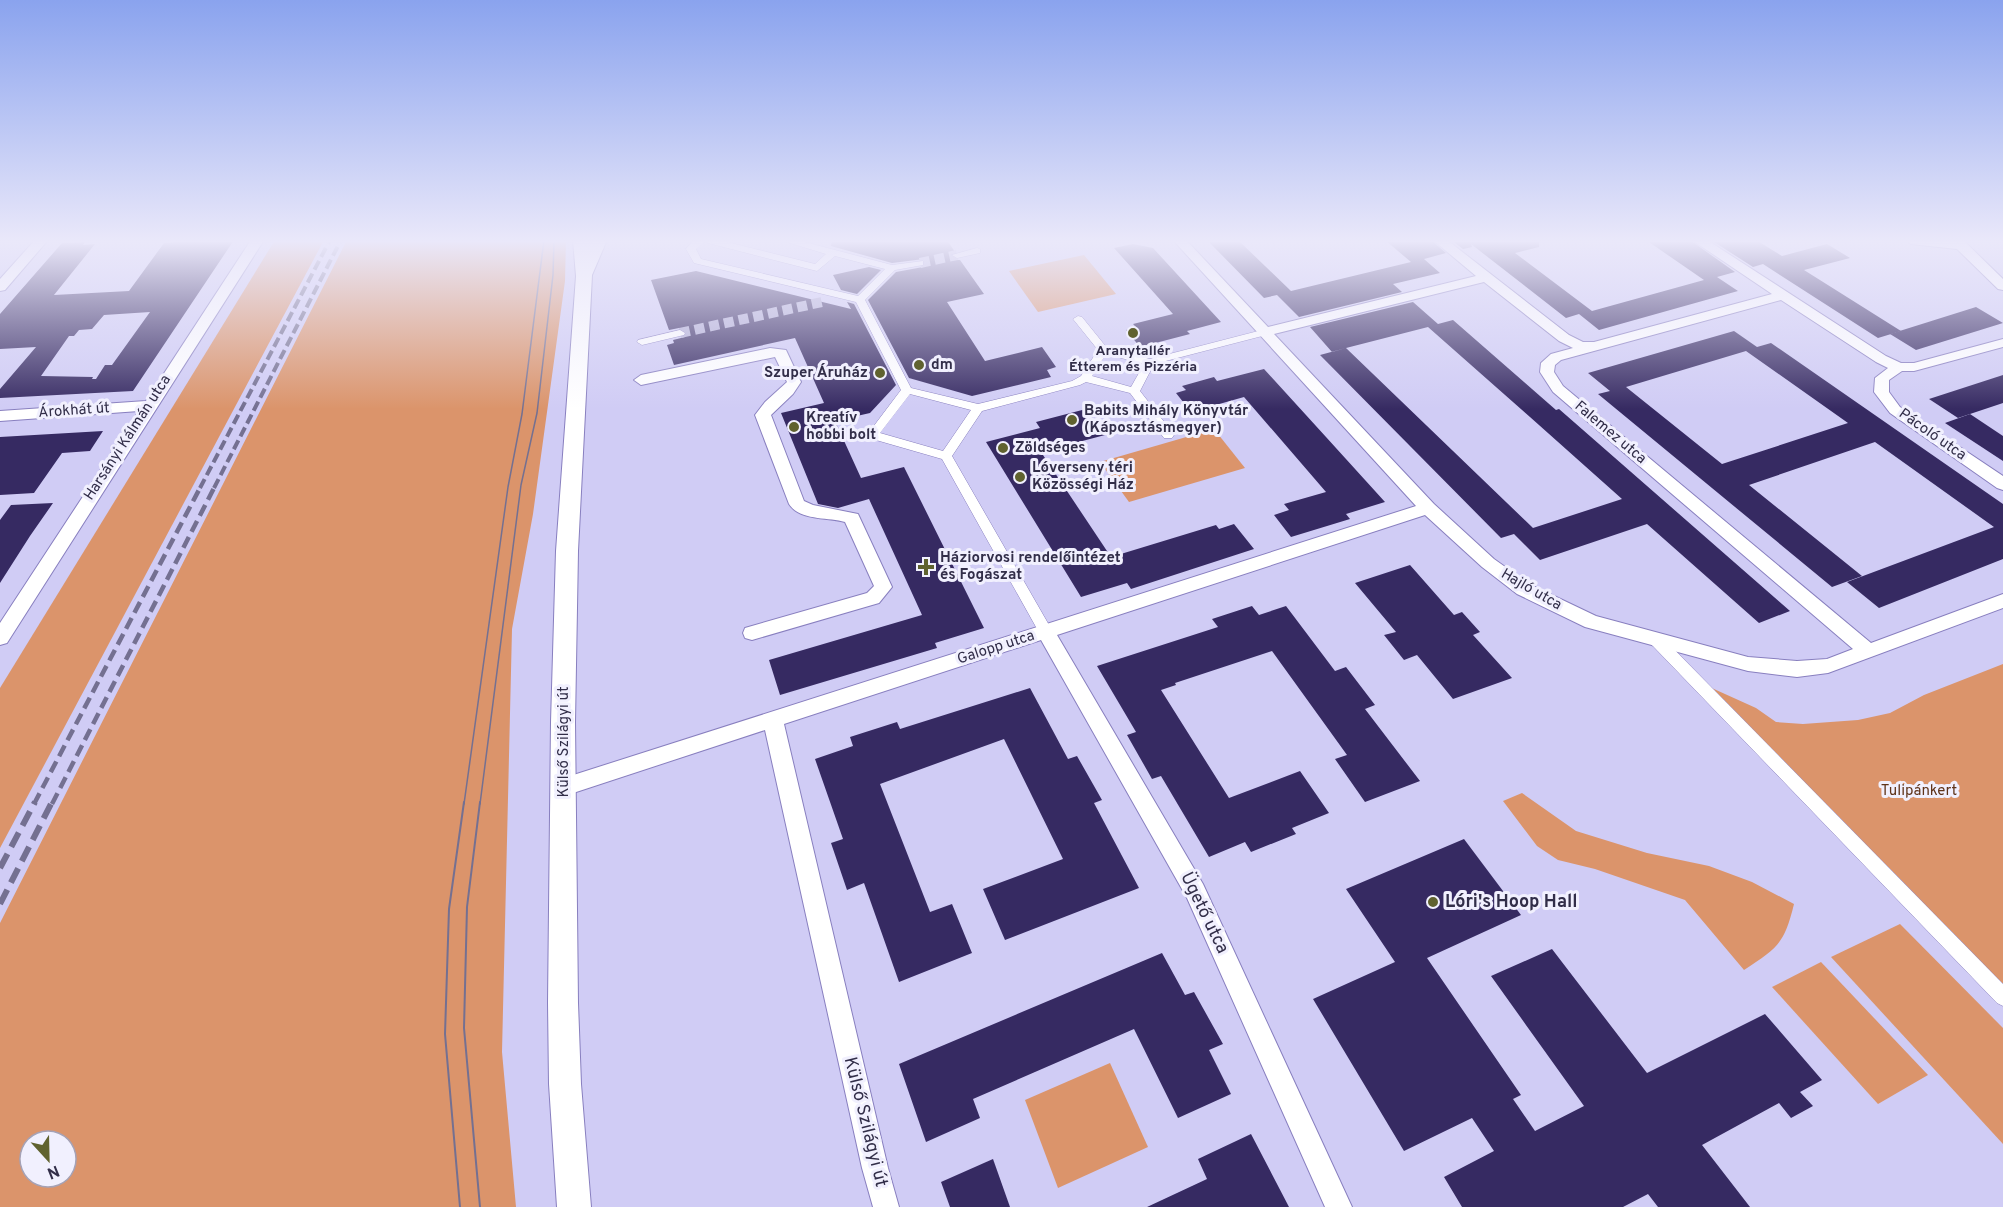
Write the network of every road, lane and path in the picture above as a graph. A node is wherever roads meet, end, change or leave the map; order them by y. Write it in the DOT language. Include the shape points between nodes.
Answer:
graph roads {
  1 [pos="221,296"];
  2 [pos="583,296"];
  3 [pos="864,296"];
  4 [pos="1232,296"];
  5 [pos="1412,296"];
  6 [pos="1511,296"];
  7 [pos="1778,296"];
  8 [pos="1785,296"];
  9 [pos="845,297"];
  10 [pos="860,300"];
  11 [pos="822,302"];
  12 [pos="1078,319"];
  13 [pos="1266,332"];
  14 [pos="680,333"];
  15 [pos="642,342"];
  16 [pos="2003,343"];
  17 [pos="1595,346"];
  18 [pos="1103,350"];
  19 [pos="1150,362"];
  20 [pos="1899,366"];
  21 [pos="1085,378"];
  22 [pos="641,380"];
  23 [pos="907,390"];
  24 [pos="1134,391"];
  25 [pos="149,406"];
  26 [pos="978,408"];
  27 [pos="0,416"];
  28 [pos="1168,435"];
  29 [pos="946,456"];
  30 [pos="2003,484"];
  31 [pos="1428,508"];
  32 [pos="2003,601"];
  33 [pos="1046,632"];
  34 [pos="752,633"];
  35 [pos="0,638"];
  36 [pos="1654,639"];
  37 [pos="1868,651"];
  38 [pos="772,721"];
  39 [pos="564,788"];
  40 [pos="2003,997"];
  41 [pos="574,1207"];
  42 [pos="886,1207"];
  43 [pos="1338,1207"];
  1 -- 25 [label="street, Harsányi Kálmán utca"];
  2 -- 39 [label="street, Külső Szilágyi út" via="567,551"];
  3 -- 10 [label="street"];
  4 -- 13 [label="street, Hajló utca"];
  5 -- 13 [label="street"];
  6 -- 17 [label="street" via="1564,338 1581,346"];
  7 -- 17 [label="street"];
  8 -- 20 [label="street" via="1881,359"];
  9 -- 10 [label="street"];
  9 -- 11 [label="street"];
  10 -- 23 [label="street"];
  12 -- 18 [label="street"];
  13 -- 19 [label="street"];
  13 -- 31 [label="street, Hajló utca"];
  14 -- 15 [label="street"];
  16 -- 20 [label="street" via="1914,367"];
  17 -- 37 [label="street, Falemez utca" via="1548,363 1547,372 1553,384"];
  18 -- 19 [label="street"];
  18 -- 21 [label="street"];
  19 -- 24 [label="street"];
  20 -- 30 [label="street, Pácoló utca" via="1882,378 1881,392 1895,410"];
  21 -- 24 [label="street"];
  21 -- 26 [label="street"];
  22 -- 34 [label="street" via="770,352 781,353 789,368 794,382 790,391 769,404 764,415 796,504 806,511 852,518 883,587 873,598"];
  23 -- 26 [label="street"];
  23 -- 29 [label="street" via="873,435"];
  24 -- 28 [label="street"];
  25 -- 27 [label="street, Árokhát út"];
  25 -- 35 [label="street, Harsányi Kálmán utca"];
  26 -- 29 [label="street"];
  29 -- 33 [label="street"];
  31 -- 33 [label="street, Galopp utca"];
  31 -- 36 [label="street, Hajló utca" via="1523,589 1591,622"];
  32 -- 37 [label="street, Hajló utca"];
  33 -- 38 [label="street, Galopp utca"];
  33 -- 43 [label="street, Ügető utca" via="1195,891"];
  36 -- 37 [label="street, Hajló utca" via="1748,664 1797,669 1828,666"];
  36 -- 40 [label="street"];
  38 -- 39 [label="street, Galopp utca"];
  38 -- 42 [label="street, Külső Szilágyi út"];
  39 -- 41 [label="street, Külső Szilágyi út" via="564,1060"];
}
